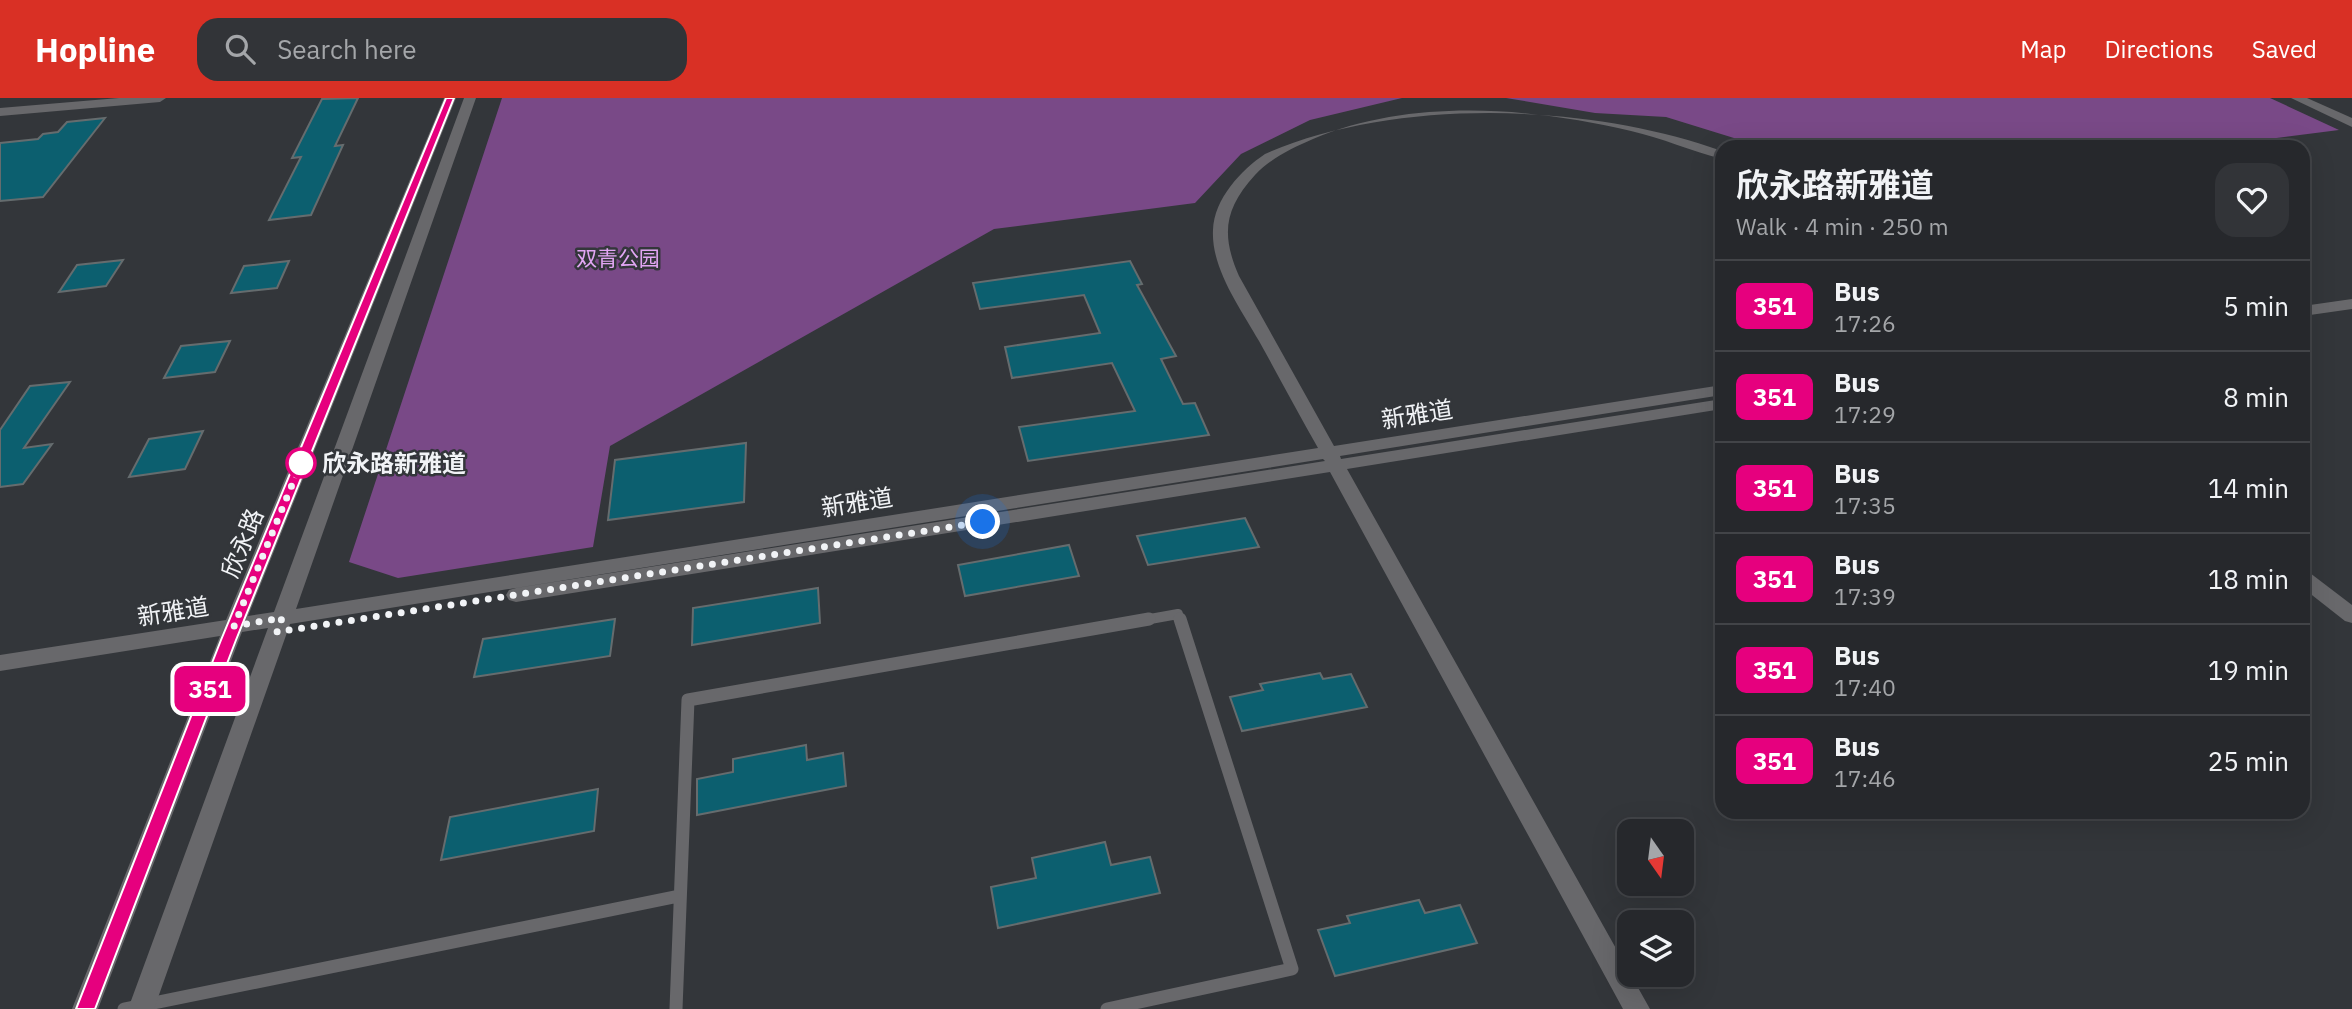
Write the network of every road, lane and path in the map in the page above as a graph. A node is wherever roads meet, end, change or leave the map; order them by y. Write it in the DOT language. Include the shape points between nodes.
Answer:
graph roads {
  1 [pos="97,98"];
  2 [pos="160,98"];
  3 [pos="450,98"];
  4 [pos="470,98"];
  5 [pos="2297,98"];
  6 [pos="2318,98"];
  7 [pos="0,107"];
  8 [pos="0,112"];
  9 [pos="2352,113"];
  10 [pos="2352,123"];
  11 [pos="1715,153"];
  12 [pos="2352,291"];
  13 [pos="2310,298"];
  14 [pos="2352,304"];
  15 [pos="2310,311"];
  16 [pos="1715,391"];
  17 [pos="1715,405"];
  18 [pos="1332,460"];
  19 [pos="2310,583"];
  20 [pos="2352,616"];
  21 [pos="280,625"];
  22 [pos="231,633"];
  23 [pos="0,663"];
  24 [pos="0,676"];
  25 [pos="678,896"];
  26 [pos="135,1008"];
  27 [pos="85,1009"];
  28 [pos="676,1009"];
  29 [pos="1107,1009"];
  30 [pos="1637,1009"];
  1 -- 7 [label="street"];
  2 -- 8 [label="street"];
  3 -- 22 [label="street, 欣永路"];
  4 -- 21 [label="street"];
  5 -- 10 [label="street"];
  6 -- 9 [label="street"];
  11 -- 18 [label="street" via="1600,123 1461,106 1415,108 1357,120 1319,131 1258,164 1223,212 1222,250 1241,294"];
  12 -- 13 [label="street"];
  14 -- 15 [label="street"];
  16 -- 18 [label="street, 新雅道"];
  17 -- 18 [label="street, 新雅道"];
  18 -- 21 [label="street, 新雅道"];
  18 -- 30 [label="street"];
  19 -- 20 [label="street"];
  21 -- 22 [label="street, 新雅道"];
  21 -- 26 [label="street"];
  22 -- 23 [label="street, 新雅道"];
  22 -- 24 [label="street, 新雅道"];
  22 -- 27 [label="street, 欣永路"];
  25 -- 26 [label="lane"];
  25 -- 28 [label="lane"];
  25 -- 29 [label="lane" via="688,700 1178,614 1292,969"];
}
